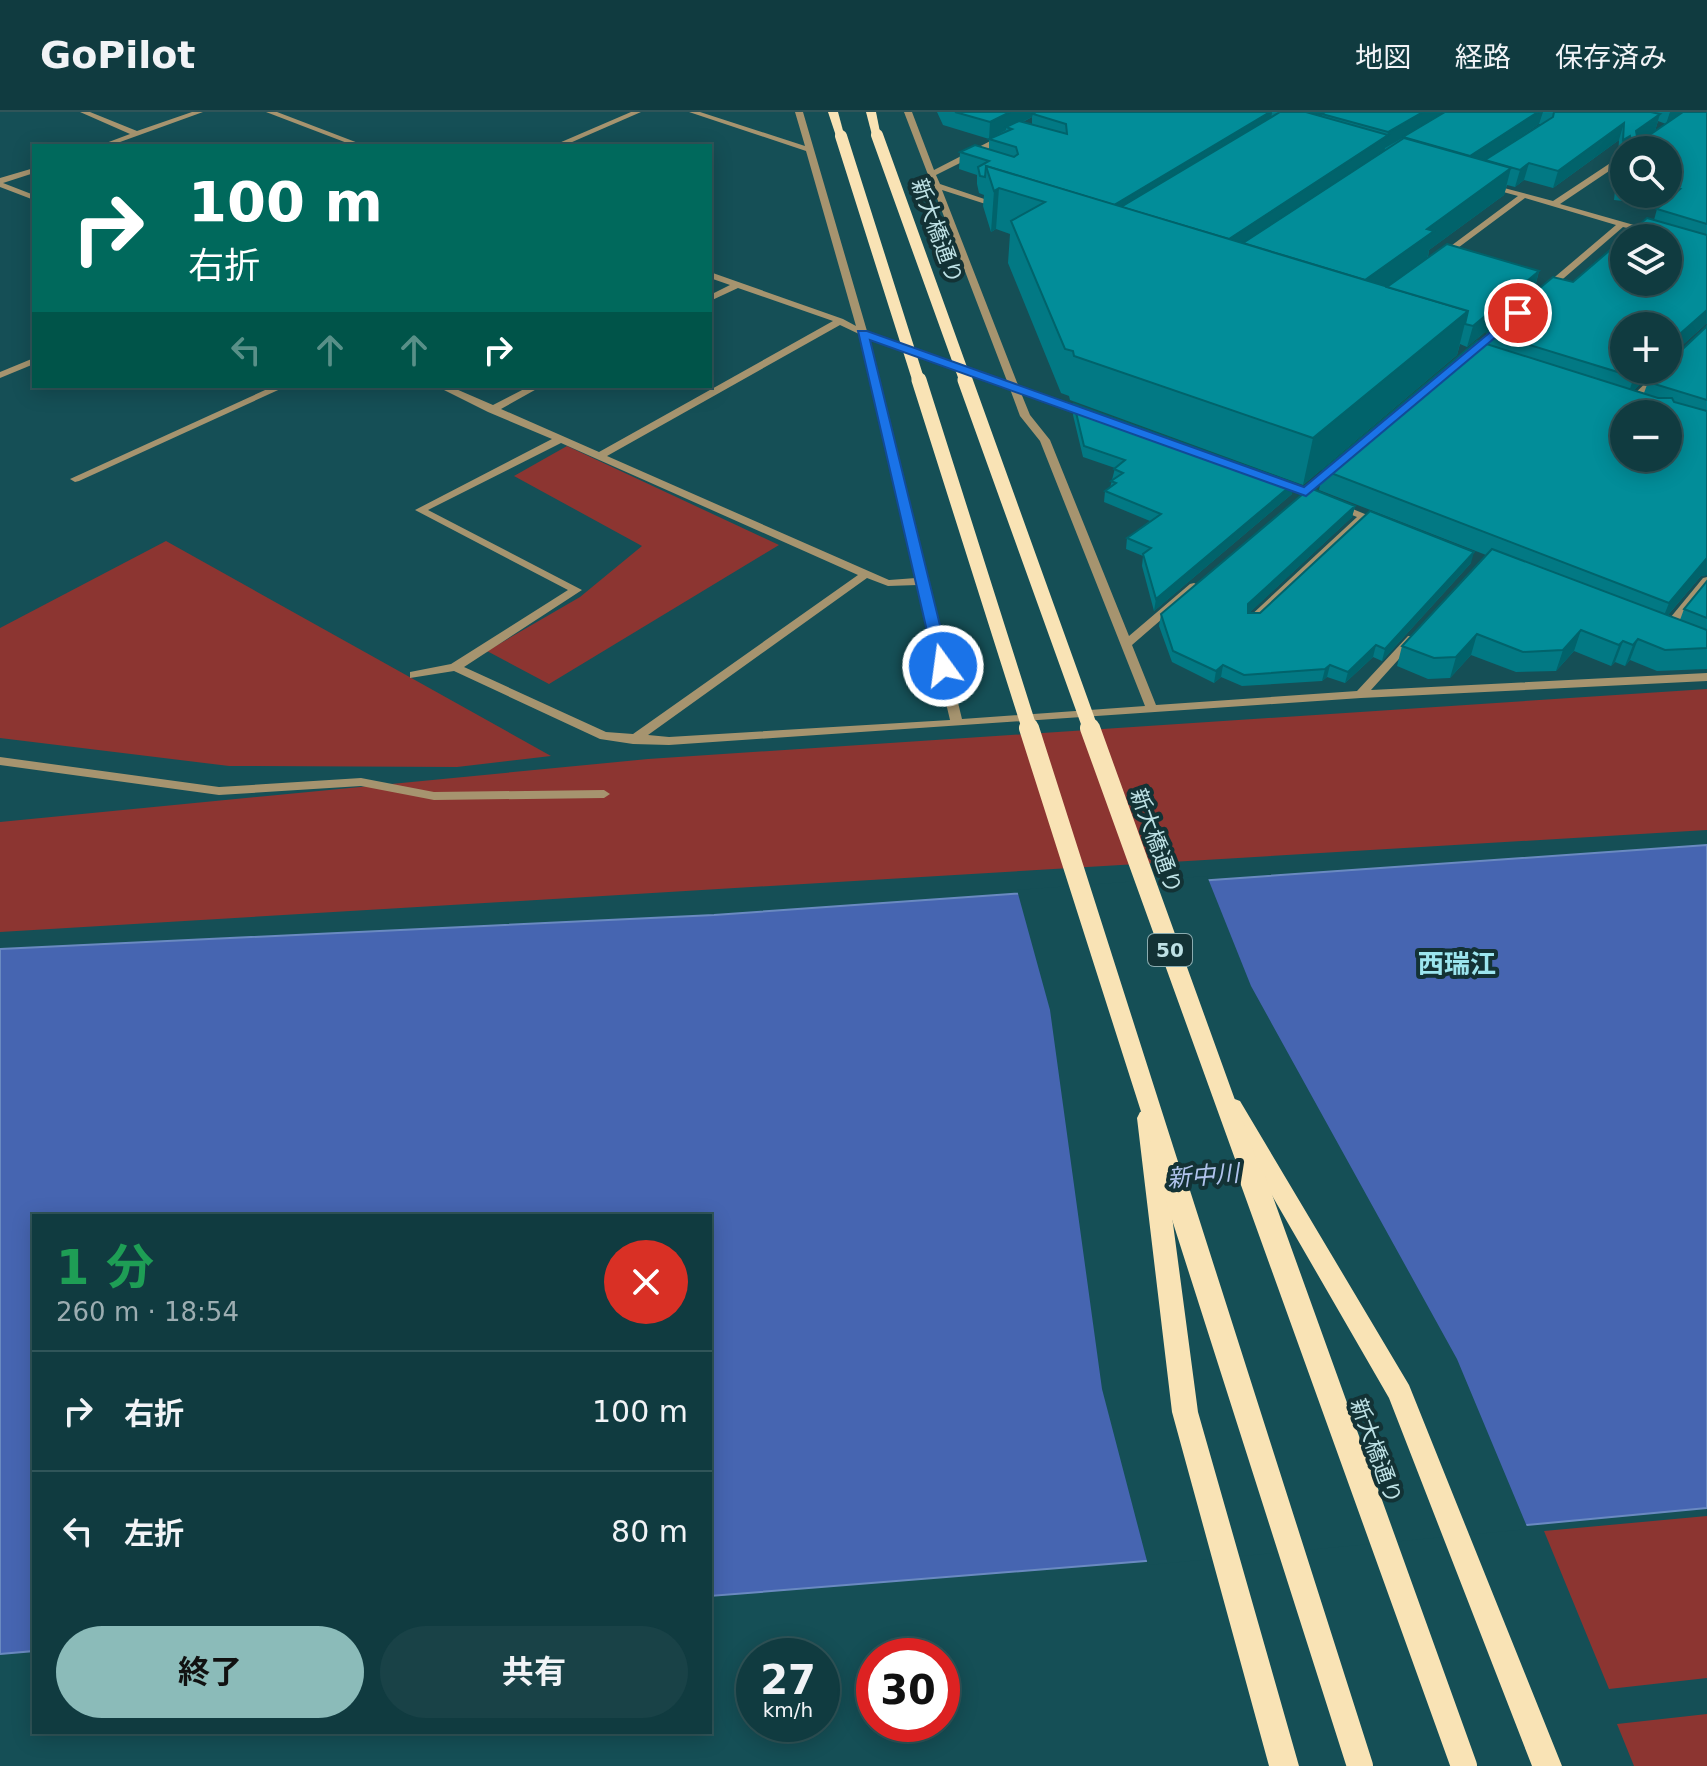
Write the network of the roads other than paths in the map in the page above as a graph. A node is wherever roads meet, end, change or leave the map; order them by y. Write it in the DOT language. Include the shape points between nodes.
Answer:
graph roads {
  1 [pos="84,112"];
  2 [pos="199,112"];
  3 [pos="270,112"];
  4 [pos="637,112"];
  5 [pos="693,112"];
  6 [pos="799,112"];
  7 [pos="833,112"];
  8 [pos="871,112"];
  9 [pos="908,112"];
  10 [pos="1017,131"];
  11 [pos="137,134"];
  12 [pos="110,144"];
  13 [pos="357,144"];
  14 [pos="561,144"];
  15 [pos="811,150"];
  16 [pos="970,155"];
  17 [pos="984,160"];
  18 [pos="1610,167"];
  19 [pos="32,171"];
  20 [pos="933,180"];
  21 [pos="0,183"];
  22 [pos="1481,183"];
  23 [pos="1523,196"];
  24 [pos="32,197"];
  25 [pos="1554,204"];
  26 [pos="1013,209"];
  27 [pos="1622,224"];
  28 [pos="1610,234"];
  29 [pos="1429,265"];
  30 [pos="712,276"];
  31 [pos="737,285"];
  32 [pos="1542,293"];
  33 [pos="712,297"];
  34 [pos="840,321"];
  35 [pos="863,333"];
  36 [pos="32,362"];
  37 [pos="0,375"];
  38 [pos="1653,384"];
  39 [pos="1014,387"];
  40 [pos="278,388"];
  41 [pos="445,388"];
  42 [pos="533,388"];
  43 [pos="1615,399"];
  44 [pos="491,410"];
  45 [pos="1097,417"];
  46 [pos="562,438"];
  47 [pos="601,455"];
  48 [pos="1261,476"];
  49 [pos="75,479"];
  50 [pos="1318,482"];
  51 [pos="1306,492"];
  52 [pos="1294,502"];
  53 [pos="1364,516"];
  54 [pos="1393,527"];
  55 [pos="1210,573"];
  56 [pos="866,574"];
  57 [pos="1707,580"];
  58 [pos="921,581"];
  59 [pos="1252,620"];
  60 [pos="1651,626"];
  61 [pos="1422,628"];
  62 [pos="1665,631"];
  63 [pos="1679,637"];
  64 [pos="1126,644"];
  65 [pos="455,667"];
  66 [pos="414,675"];
  67 [pos="1707,677"];
  68 [pos="1361,694"];
  69 [pos="1152,709"];
  70 [pos="957,723"];
  71 [pos="633,740"];
  72 [pos="0,761"];
  73 [pos="604,794"];
  74 [pos="1216,1079"];
  75 [pos="1144,1086"];
  76 [pos="1284,1766"];
  77 [pos="1360,1766"];
  78 [pos="1464,1766"];
  79 [pos="1547,1766"];
  1 -- 11 [label="street"];
  2 -- 11 [label="street"];
  3 -- 13 [label="street"];
  4 -- 14 [label="street"];
  5 -- 15 [label="street"];
  6 -- 15 [label="street"];
  7 -- 75 [label="main road, bridge"];
  8 -- 74 [label="main road, 新大橋通り / 50, bridge"];
  9 -- 20 [label="street"];
  10 -- 16 [label="street"];
  11 -- 12 [label="street"];
  15 -- 35 [label="street"];
  16 -- 17 [label="street"];
  16 -- 20 [label="street"];
  18 -- 25 [label="street"];
  19 -- 21 [label="street"];
  20 -- 26 [label="street"];
  20 -- 39 [label="street"];
  21 -- 24 [label="street"];
  22 -- 23 [label="street"];
  23 -- 25 [label="street"];
  23 -- 29 [label="street"];
  25 -- 27 [label="street"];
  28 -- 32 [label="street"];
  30 -- 31 [label="street"];
  31 -- 33 [label="street"];
  31 -- 34 [label="street"];
  34 -- 35 [label="street"];
  34 -- 47 [label="street"];
  35 -- 39 [label="street"];
  35 -- 58 [label="street"];
  36 -- 37 [label="street"];
  38 -- 43 [label="street" via="1635,406"];
  39 -- 45 [label="street"];
  39 -- 64 [label="street" via="1025,416 1045,440"];
  40 -- 49 [label="street"];
  41 -- 44 [label="street"];
  42 -- 44 [label="street"];
  44 -- 46 [label="street"];
  46 -- 47 [label="street"];
  46 -- 65 [label="street" via="420,510 576,590"];
  47 -- 56 [label="street"];
  48 -- 51 [label="street"];
  50 -- 51 [label="street"];
  51 -- 52 [label="street"];
  51 -- 53 [label="street"];
  53 -- 54 [label="street"];
  53 -- 59 [label="street"];
  55 -- 64 [label="street"];
  56 -- 58 [label="street" via="888,583"];
  56 -- 71 [label="street"];
  57 -- 62 [label="street"];
  58 -- 70 [label="street"];
  60 -- 62 [label="street"];
  61 -- 68 [label="street"];
  62 -- 63 [label="street"];
  64 -- 69 [label="street"];
  65 -- 66 [label="street"];
  65 -- 71 [label="street" via="604,736"];
  67 -- 68 [label="street"];
  68 -- 69 [label="street"];
  69 -- 70 [label="street"];
  70 -- 71 [label="street"];
  72 -- 73 [label="street" via="219,791 361,782 434,796"];
  74 -- 78 [label="main road, 新大橋通り / 50, bridge"];
  74 -- 79 [label="main road, 50, bridge" via="1400,1393"];
  75 -- 76 [label="main road, bridge" via="1185,1412"];
  75 -- 77 [label="main road, bridge"];
}
